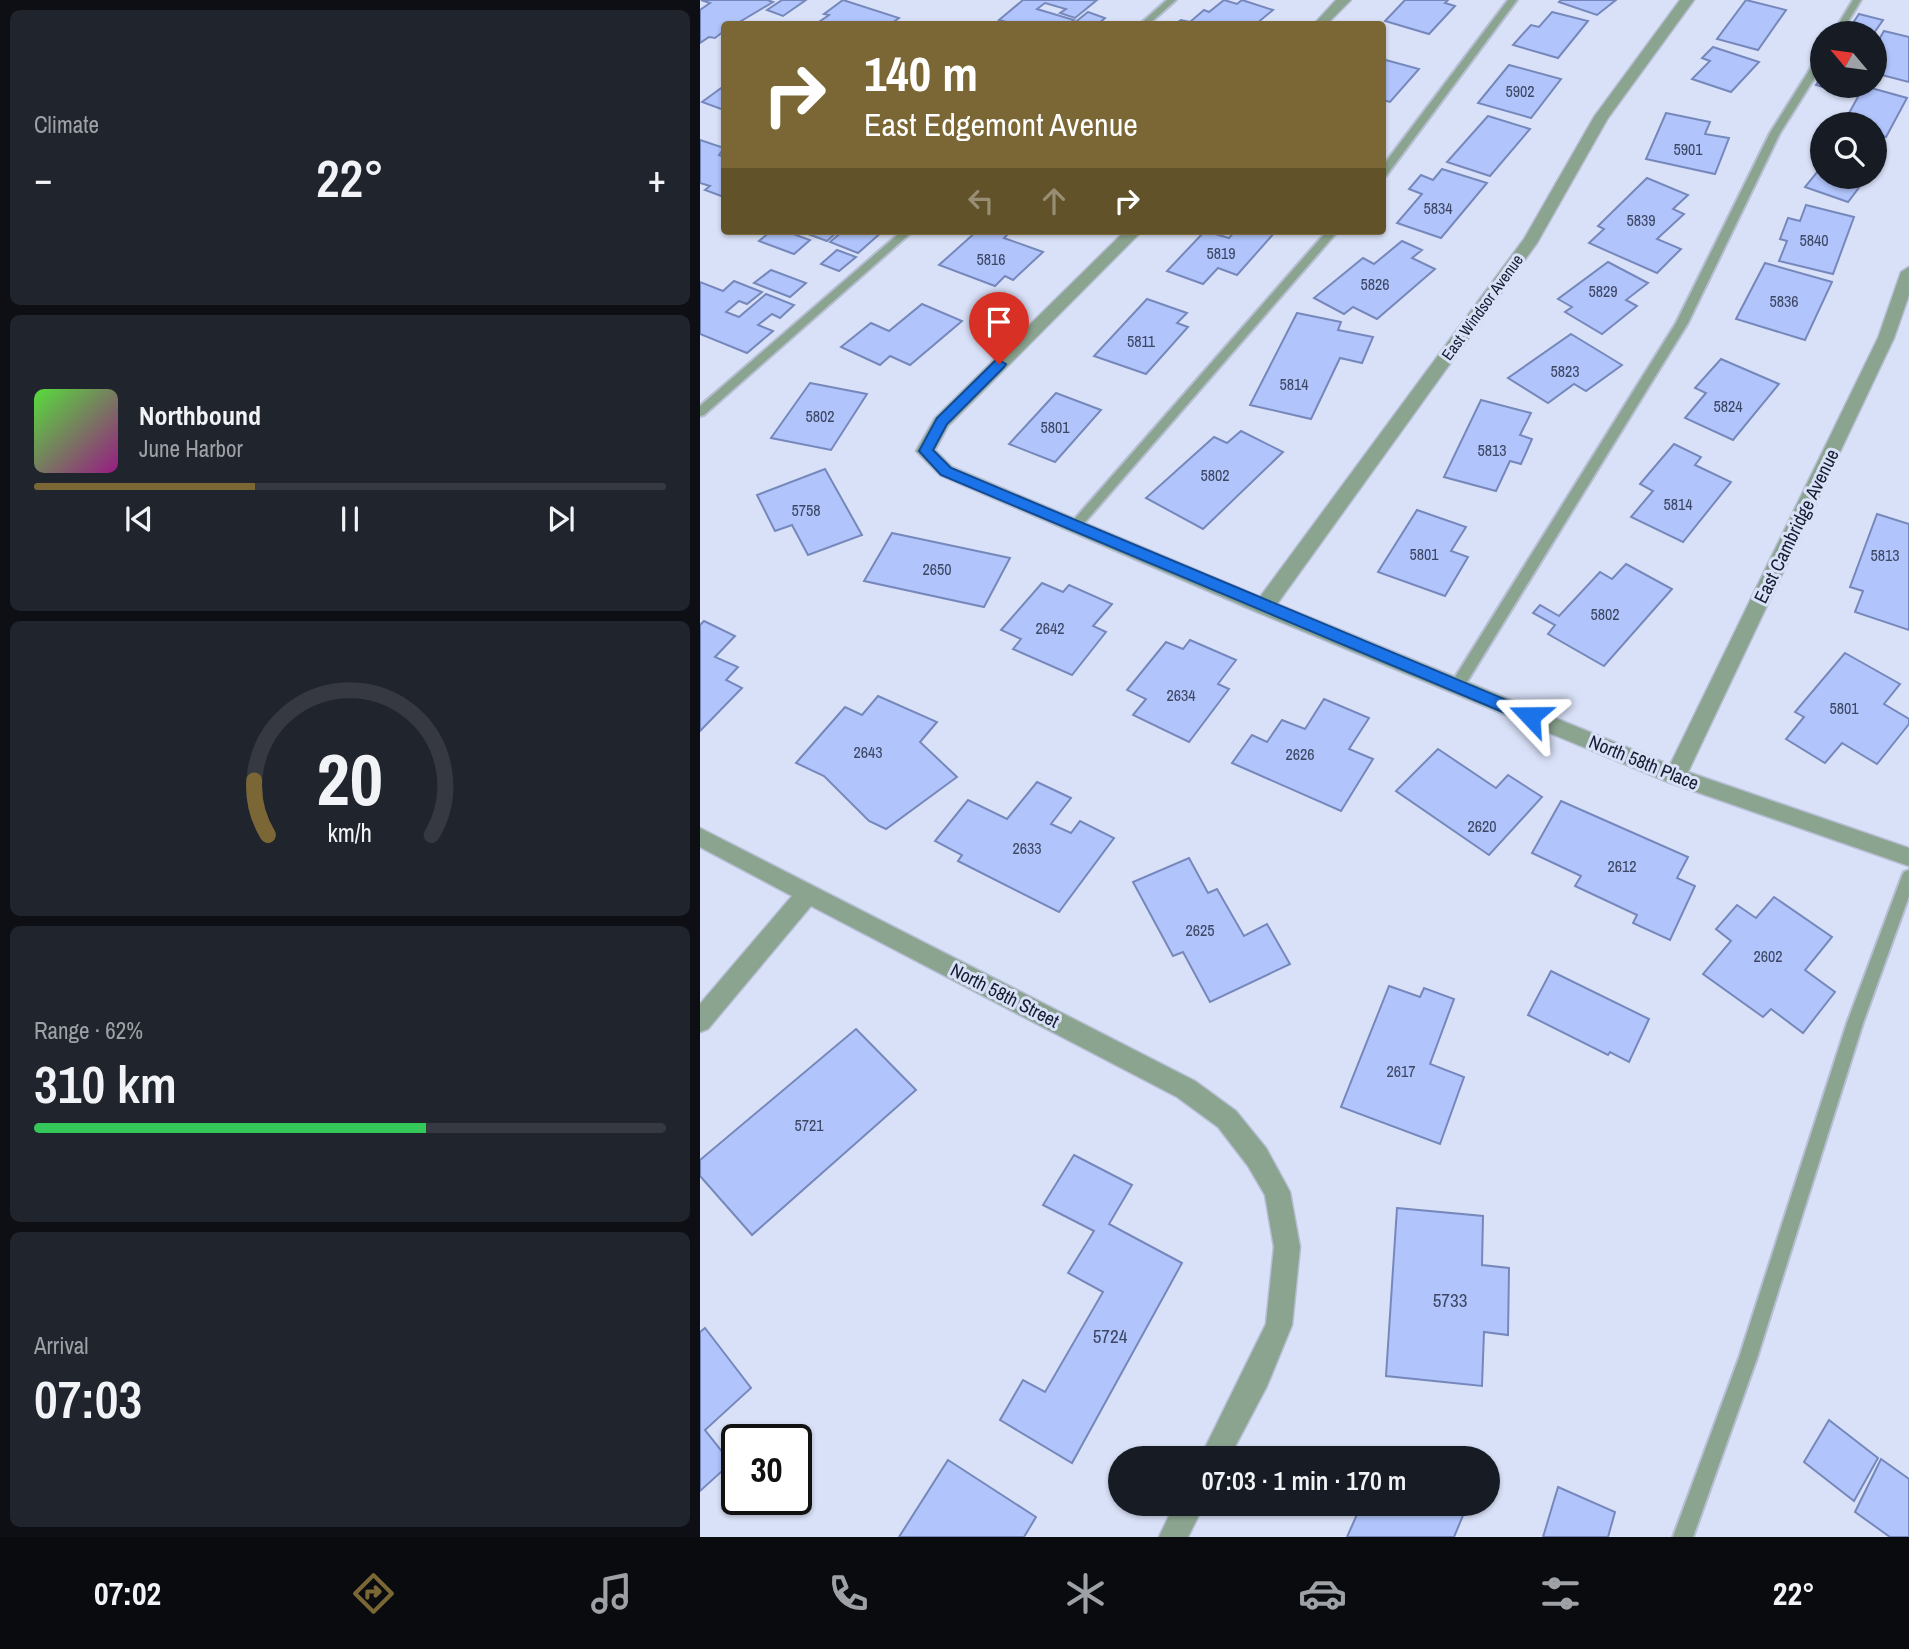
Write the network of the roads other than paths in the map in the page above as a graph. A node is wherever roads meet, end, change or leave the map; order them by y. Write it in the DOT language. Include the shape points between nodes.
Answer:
graph roads {
  1 [pos="1172,0"];
  2 [pos="1344,0"];
  3 [pos="1513,0"];
  4 [pos="1687,0"];
  5 [pos="1857,0"];
  6 [pos="1148,21"];
  7 [pos="1323,21"];
  8 [pos="1844,21"];
  9 [pos="1810,77"];
  10 [pos="1386,169"];
  11 [pos="903,235"];
  12 [pos="1129,235"];
  13 [pos="1330,235"];
  14 [pos="1909,272"];
  15 [pos="700,412"];
  16 [pos="1075,526"];
  17 [pos="1264,607"];
  18 [pos="1457,686"];
  19 [pos="1675,776"];
  20 [pos="700,837"];
  21 [pos="1909,857"];
  22 [pos="1909,876"];
  23 [pos="808,893"];
  24 [pos="700,1021"];
  25 [pos="1220,1446"];
  26 [pos="1184,1516"];
  27 [pos="1173,1537"];
  28 [pos="1683,1537"];
  1 -- 6 [label="lane"];
  2 -- 7 [label="street"];
  3 -- 10 [label="lane"];
  4 -- 17 [label="street, East Windsor Avenue" via="1601,117 1531,240"];
  5 -- 8 [label="lane"];
  9 -- 18 [label="lane" via="1775,133 1682,323"];
  11 -- 15 [label="lane"];
  12 -- 16 [label="street, North 58th Place" via="942,422 925,451 946,471"];
  13 -- 16 [label="lane"];
  14 -- 19 [label="street, East Cambridge Avenue" via="1886,338"];
  16 -- 17 [label="street, North 58th Place"];
  17 -- 18 [label="street, North 58th Place"];
  18 -- 19 [label="street, North 58th Place"];
  19 -- 21 [label="street, North 58th Place"];
  20 -- 23 [label="street, North 58th Street"];
  22 -- 28 [label="lane" via="1855,1023 1748,1358"];
  23 -- 24 [label="street"];
  23 -- 25 [label="street, North 58th Street" via="1186,1089 1227,1119 1257,1157 1277,1192 1287,1247 1279,1325"];
  26 -- 27 [label="street"];
}
